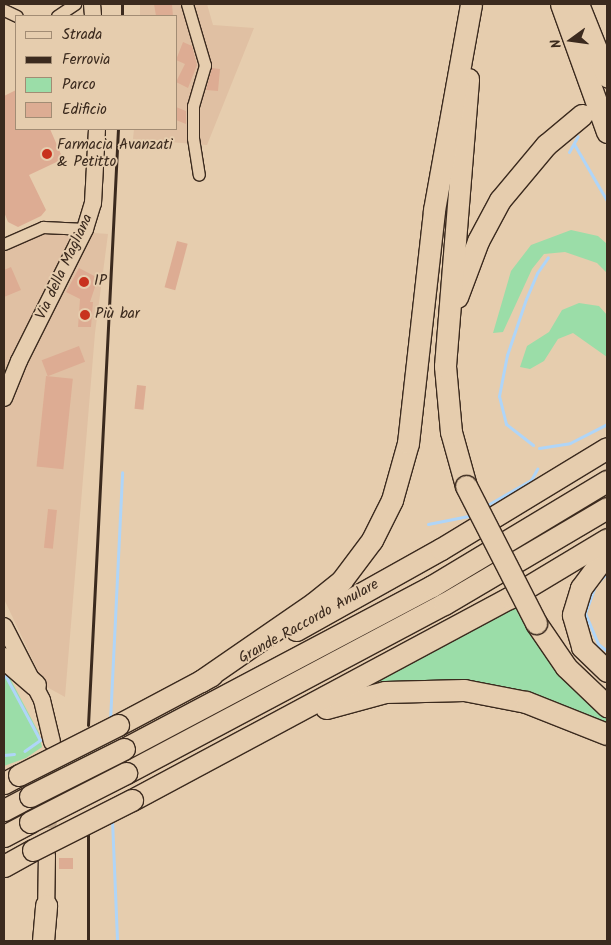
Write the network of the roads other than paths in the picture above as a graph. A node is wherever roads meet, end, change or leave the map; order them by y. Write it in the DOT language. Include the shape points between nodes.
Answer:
graph roads {
  1 [pos="75,4"];
  2 [pos="187,4"];
  3 [pos="561,4"];
  4 [pos="578,4"];
  5 [pos="470,12"];
  6 [pos="58,15"];
  7 [pos="607,76"];
  8 [pos="582,115"];
  9 [pos="97,130"];
  10 [pos="607,132"];
  11 [pos="199,175"];
  12 [pos="85,229"];
  13 [pos="5,241"];
  14 [pos="445,366"];
  15 [pos="4,398"];
  16 [pos="607,448"];
  17 [pos="607,481"];
  18 [pos="607,508"];
  19 [pos="607,539"];
  20 [pos="607,553"];
  21 [pos="4,626"];
  22 [pos="4,658"];
  23 [pos="607,671"];
  24 [pos="201,682"];
  25 [pos="35,685"];
  26 [pos="607,706"];
  27 [pos="607,734"];
  28 [pos="52,742"];
  29 [pos="11,774"];
  30 [pos="163,784"];
  31 [pos="4,810"];
  32 [pos="4,836"];
  33 [pos="40,852"];
  34 [pos="6,865"];
  35 [pos="46,905"];
  36 [pos="44,941"];
  1 -- 6 [label="street"];
  2 -- 11 [label="street" via="205,65 194,106 193,138"];
  3 -- 10 [label="highway"];
  4 -- 7 [label="highway"];
  5 -- 14 [label="highway" via="468,78"];
  5 -- 24 [label="highway" via="432,217 408,443 390,506 372,540 342,580"];
  8 -- 14 [label="highway" via="534,158 488,220 456,300"];
  9 -- 12 [label="main road, Via della Magliana" via="93,203"];
  12 -- 13 [label="street" via="43,227"];
  12 -- 15 [label="main road, Via della Magliana"];
  14 -- 26 [label="highway, bridge" via="451,432 466,486 536,623 566,667"];
  16 -- 24 [label="highway, Grande Raccordo Anulare" via="409,568"];
  17 -- 31 [label="highway, Grande Raccordo Anulare, bridge" via="432,586"];
  18 -- 32 [label="highway, bridge" via="444,604"];
  19 -- 30 [label="highway" via="509,598"];
  20 -- 23 [label="highway" via="580,588 573,620 584,651"];
  21 -- 25 [label="main road"];
  22 -- 25 [label="highway"];
  24 -- 29 [label="highway, Grande Raccordo Anulare, bridge" via="76,747"];
  25 -- 28 [label="main road" via="49,719"];
  27 -- 30 [label="highway" via="537,705 495,694 442,689 384,692 310,714"];
  30 -- 33 [label="highway, bridge"];
  33 -- 34 [label="highway"];
  33 -- 35 [label="main road"];
  35 -- 36 [label="highway"];
}
